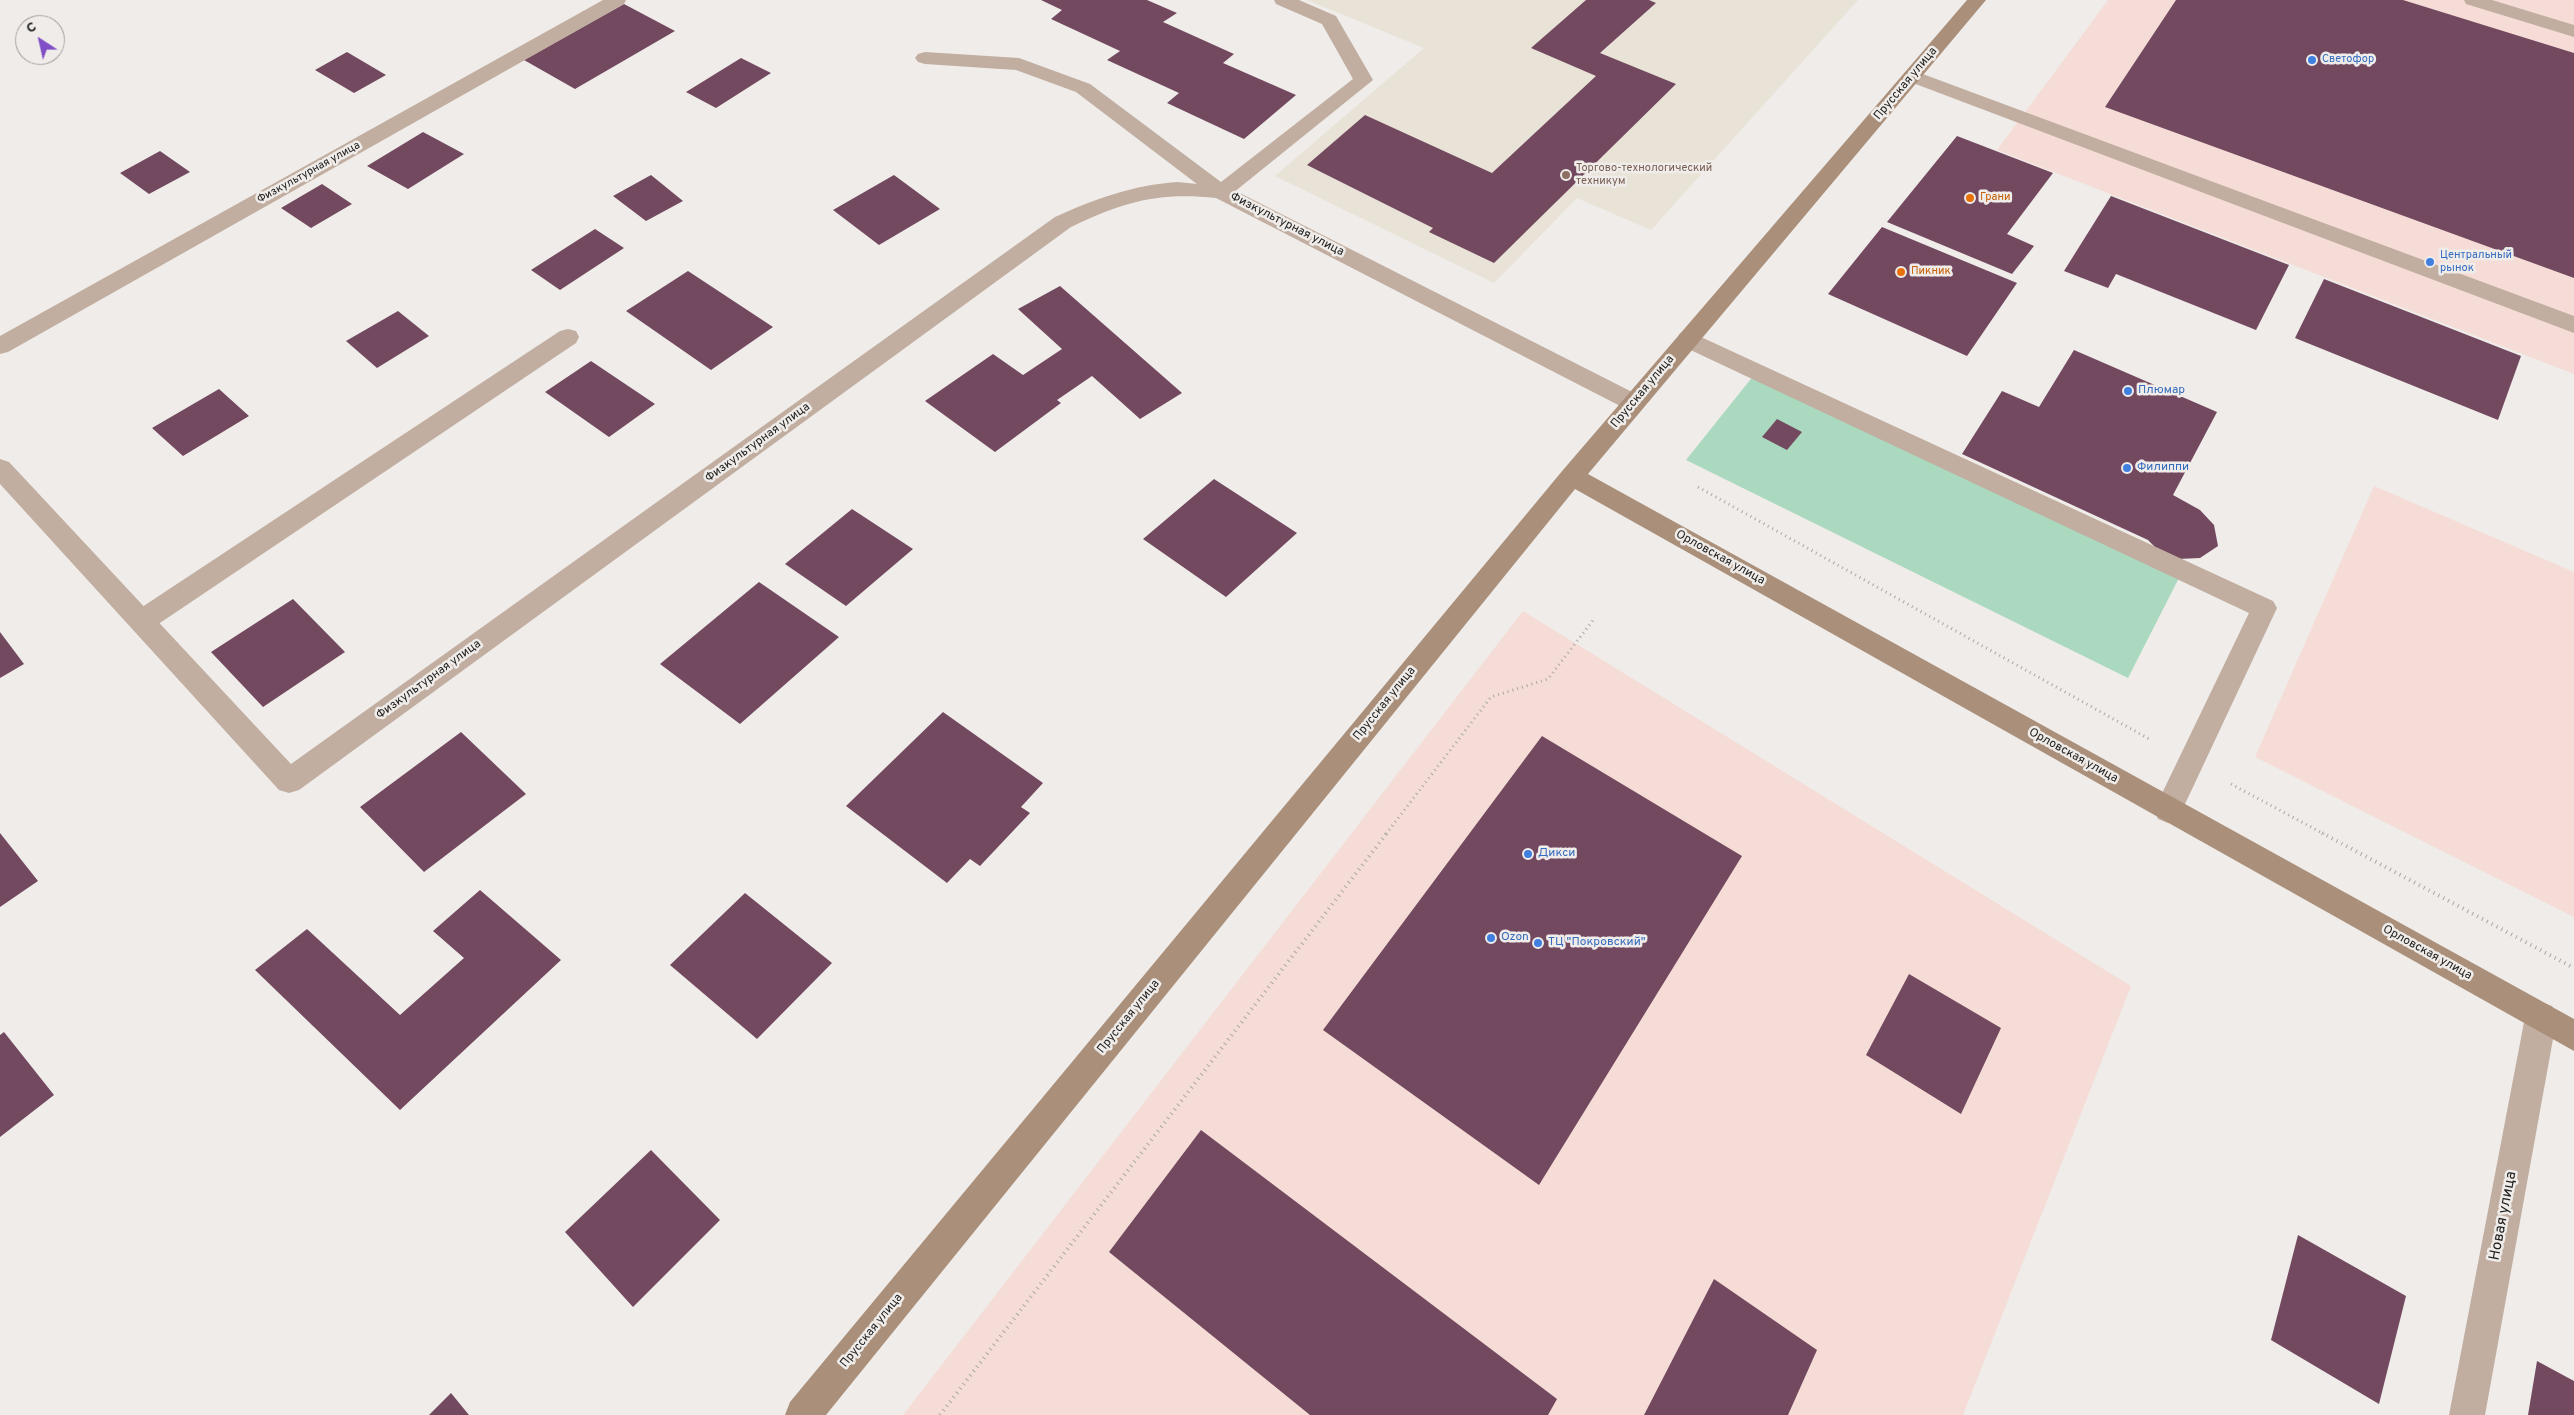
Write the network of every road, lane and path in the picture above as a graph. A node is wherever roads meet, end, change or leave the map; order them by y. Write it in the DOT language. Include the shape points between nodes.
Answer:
graph roads {
  1 [pos="617,0"];
  2 [pos="1283,0"];
  3 [pos="1976,0"];
  4 [pos="2473,0"];
  5 [pos="2574,31"];
  6 [pos="925,58"];
  7 [pos="1912,76"];
  8 [pos="1221,192"];
  9 [pos="2574,325"];
  10 [pos="568,337"];
  11 [pos="1688,339"];
  12 [pos="0,346"];
  13 [pos="1634,403"];
  14 [pos="0,468"];
  15 [pos="1572,476"];
  16 [pos="1698,487"];
  17 [pos="1594,619"];
  18 [pos="142,621"];
  19 [pos="2191,763"];
  20 [pos="2168,810"];
  21 [pos="2574,968"];
  22 [pos="2541,1018"];
  23 [pos="2574,1036"];
  24 [pos="803,1415"];
  25 [pos="940,1415"];
  26 [pos="2467,1415"];
  1 -- 12 [label="street, Физкультурная улица"];
  2 -- 8 [label="street" via="1329,20 1363,80"];
  3 -- 7 [label="street, Прусская улица"];
  4 -- 5 [label="street"];
  6 -- 8 [label="street" via="1019,64 1083,88"];
  7 -- 9 [label="street"];
  7 -- 11 [label="street, Прусская улица"];
  8 -- 13 [label="street, Физкультурная улица"];
  8 -- 18 [label="street, Физкультурная улица" via="1187,187 1149,190 1105,202 1063,222 289,781"];
  10 -- 18 [label="street"];
  11 -- 13 [label="street, Прусская улица"];
  11 -- 19 [label="street" via="2264,608"];
  13 -- 15 [label="street, Прусская улица"];
  14 -- 18 [label="street, Физкультурная улица"];
  15 -- 20 [label="street, Орловская улица"];
  15 -- 24 [label="street, Прусская улица"];
  16 -- 19 [label="path"];
  17 -- 25 [label="path" via="1548,679 1491,697"];
  19 -- 20 [label="street"];
  19 -- 21 [label="path"];
  20 -- 22 [label="street, Орловская улица"];
  22 -- 23 [label="street, Орловская улица"];
  22 -- 26 [label="street, Новая улица"];
}
